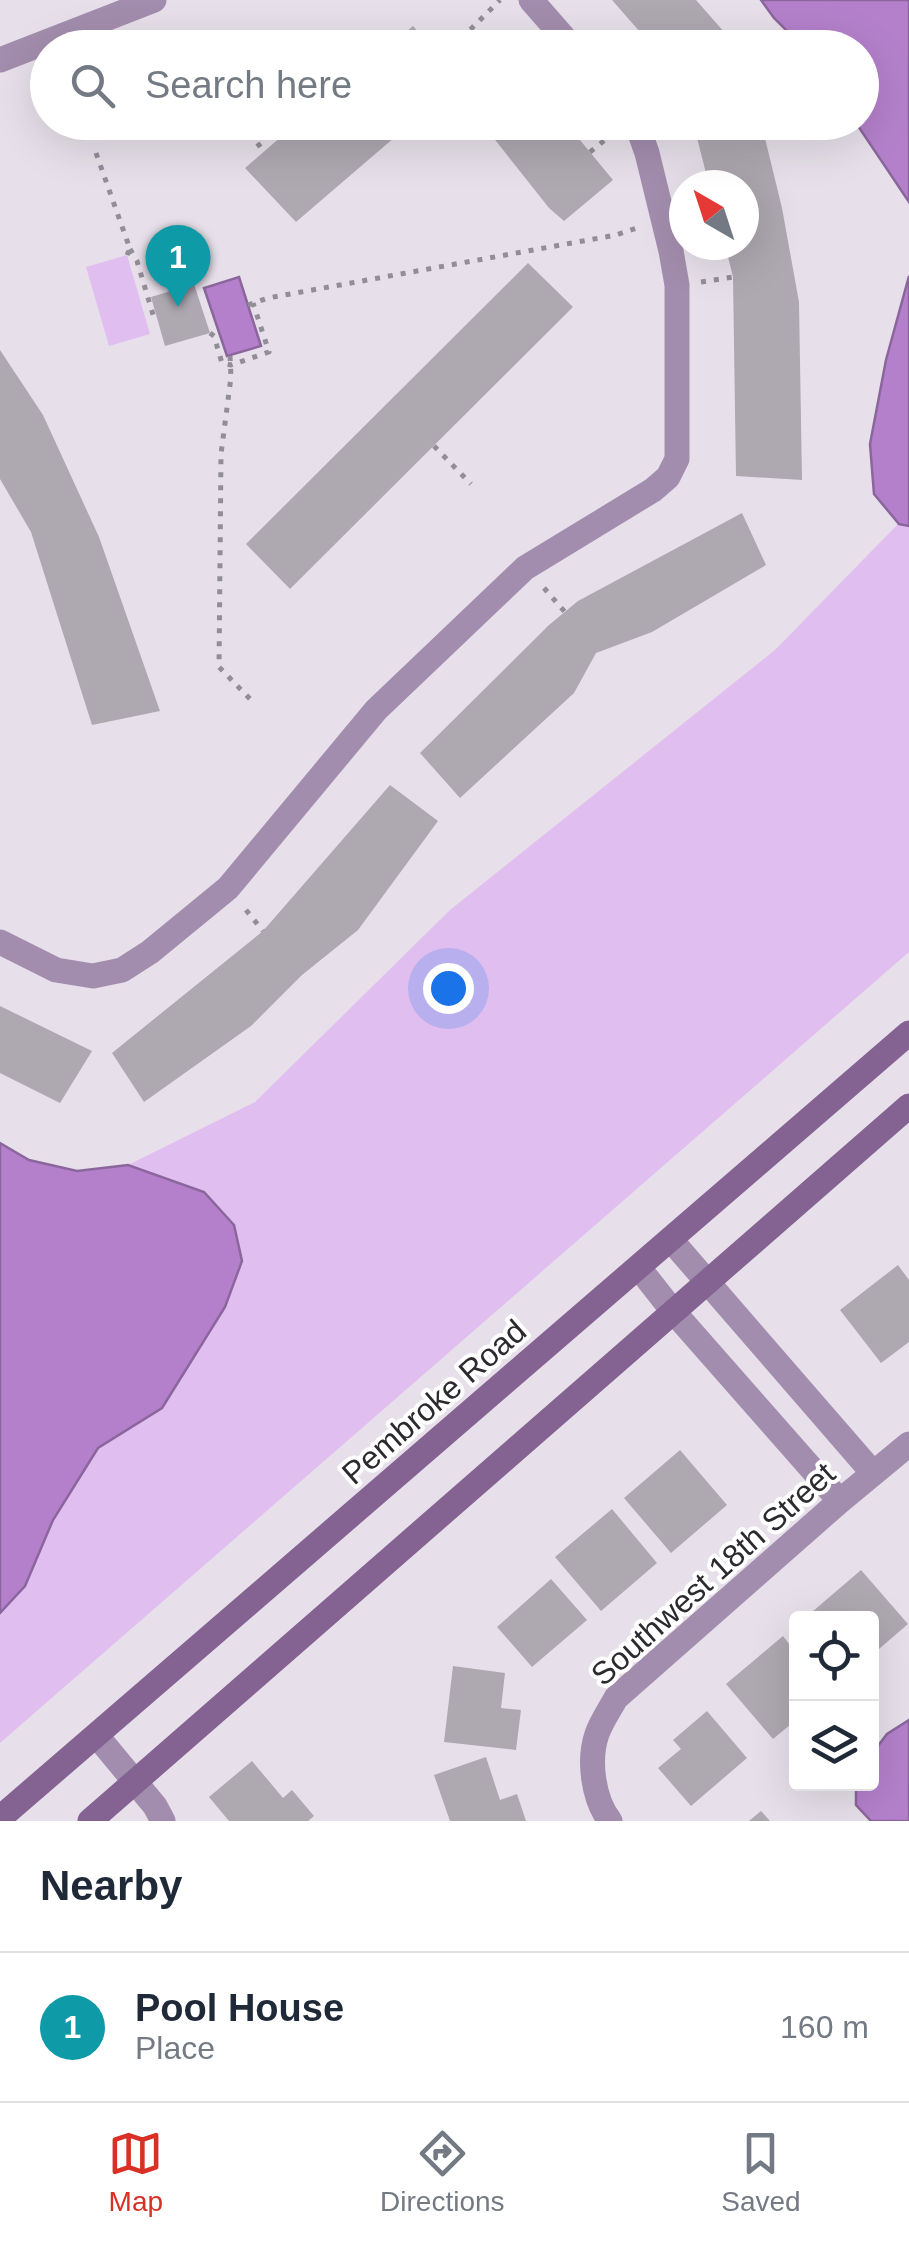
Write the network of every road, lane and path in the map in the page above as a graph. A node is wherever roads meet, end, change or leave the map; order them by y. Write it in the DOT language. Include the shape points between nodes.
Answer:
graph roads {
  1 [pos="154,0"];
  2 [pos="500,0"];
  3 [pos="531,0"];
  4 [pos="77,30"];
  5 [pos="470,30"];
  6 [pos="557,30"];
  7 [pos="30,48"];
  8 [pos="0,60"];
  9 [pos="255,140"];
  10 [pos="607,140"];
  11 [pos="640,140"];
  12 [pos="264,152"];
  13 [pos="590,152"];
  14 [pos="96,154"];
  15 [pos="664,220"];
  16 [pos="156,317"];
  17 [pos="210,333"];
  18 [pos="230,356"];
  19 [pos="230,365"];
  20 [pos="434,446"];
  21 [pos="472,484"];
  22 [pos="253,702"];
  23 [pos="0,942"];
  24 [pos="909,1033"];
  25 [pos="909,1106"];
  26 [pos="671,1240"];
  27 [pos="639,1268"];
  28 [pos="708,1280"];
  29 [pos="672,1310"];
  30 [pos="909,1444"];
  31 [pos="874,1473"];
  32 [pos="840,1501"];
  33 [pos="97,1736"];
  34 [pos="136,1783"];
  35 [pos="0,1818"];
  36 [pos="90,1821"];
  37 [pos="163,1821"];
  38 [pos="610,1821"];
  1 -- 4 [label="street"];
  2 -- 5 [label="path"];
  3 -- 6 [label="street"];
  7 -- 8 [label="street"];
  9 -- 12 [label="path"];
  10 -- 13 [label="path"];
  11 -- 15 [label="street"];
  14 -- 16 [label="path"];
  15 -- 19 [label="path" via="268,298 251,304 269,352"];
  15 -- 23 [label="street" via="677,285 677,459 668,476 525,568 376,710 228,888 150,952 122,970 93,976 56,970"];
  17 -- 19 [label="path" via="222,363"];
  18 -- 19 [label="path"];
  19 -- 22 [label="path" via="218,667"];
  20 -- 21 [label="path"];
  24 -- 26 [label="main road, Pembroke Road"];
  25 -- 28 [label="main road"];
  26 -- 27 [label="main road, Pembroke Road"];
  26 -- 28 [label="street"];
  27 -- 29 [label="street"];
  27 -- 33 [label="main road, Pembroke Road"];
  28 -- 29 [label="main road"];
  28 -- 31 [label="street"];
  29 -- 32 [label="street"];
  29 -- 34 [label="main road"];
  30 -- 31 [label="street, Southwest 18th Street"];
  31 -- 32 [label="street, Southwest 18th Street"];
  32 -- 38 [label="street, Southwest 18th Street" via="616,1698 596,1734 592,1771"];
  33 -- 34 [label="street"];
  33 -- 35 [label="main road, Pembroke Road"];
  34 -- 36 [label="main road"];
  34 -- 37 [label="street"];
}
